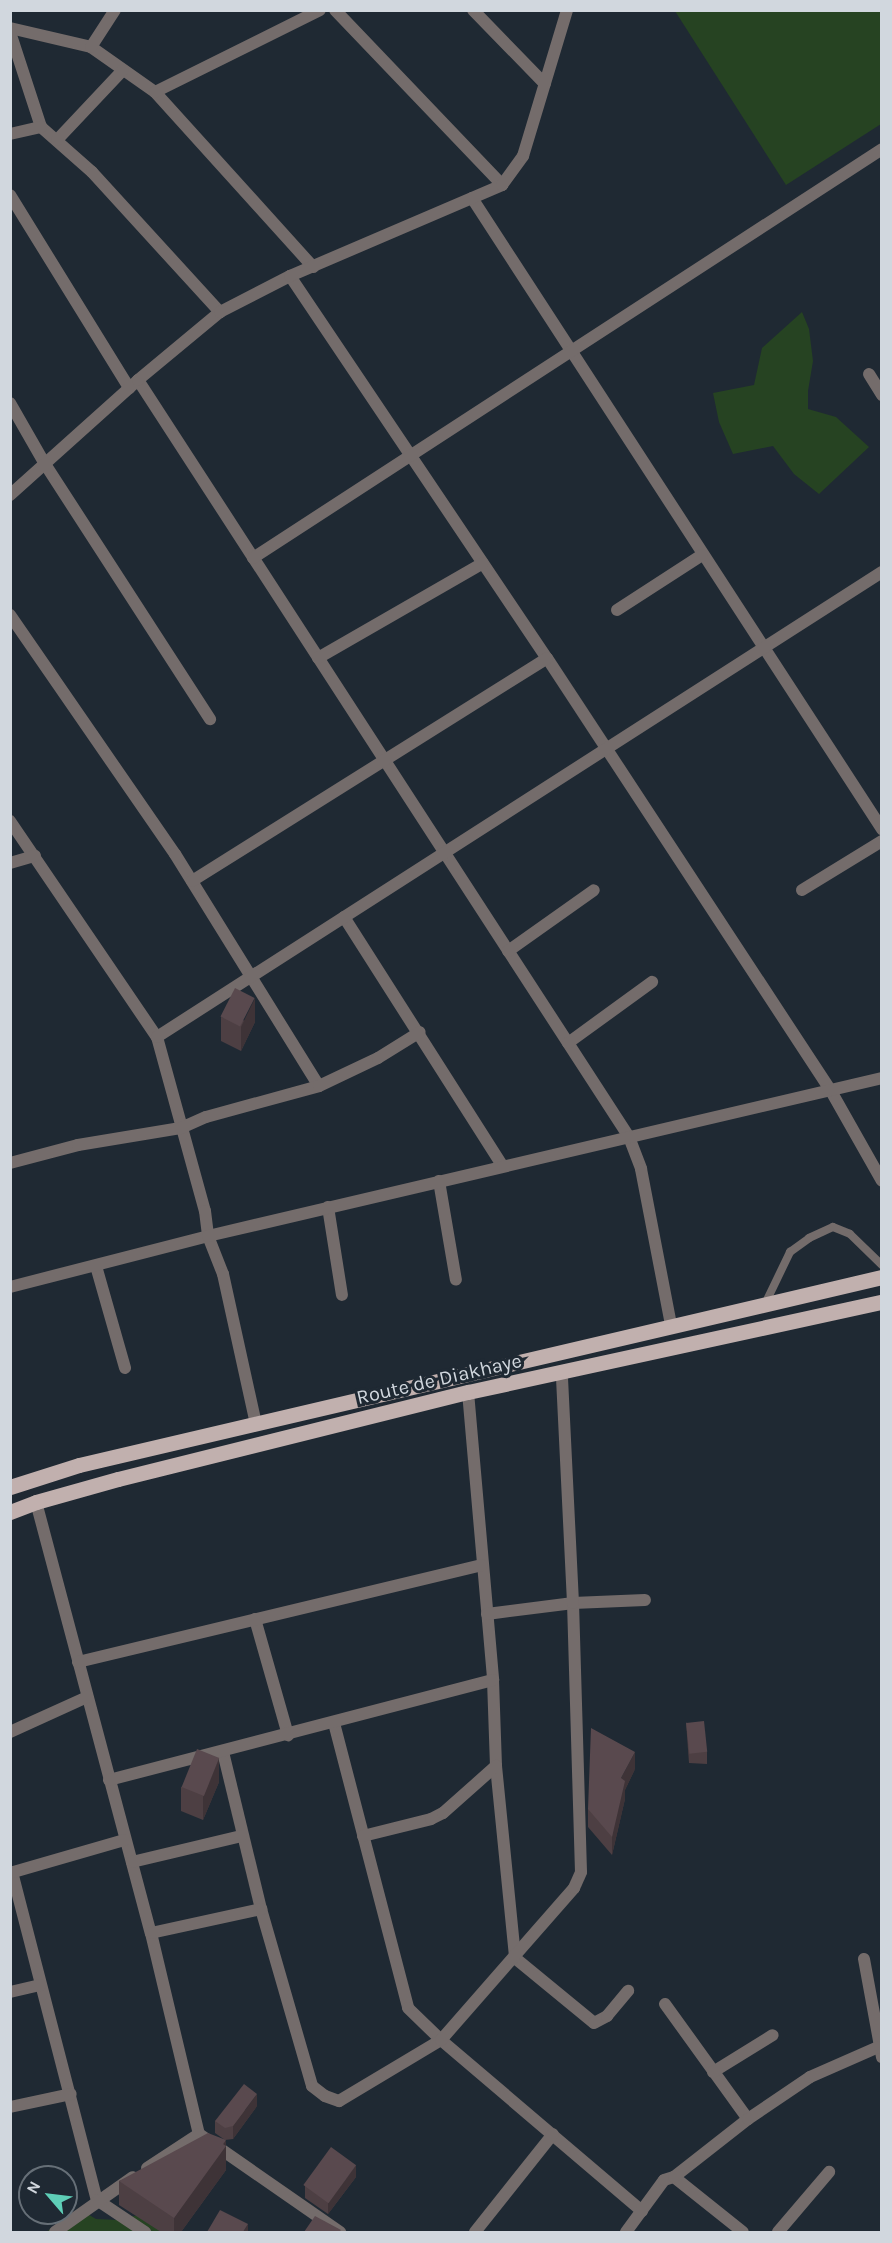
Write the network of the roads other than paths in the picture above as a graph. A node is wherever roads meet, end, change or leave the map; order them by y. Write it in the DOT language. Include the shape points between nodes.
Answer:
graph roads {
  1 [pos="115,10"];
  2 [pos="320,10"];
  3 [pos="335,10"];
  4 [pos="473,10"];
  5 [pos="567,10"];
  6 [pos="10,30"];
  7 [pos="90,47"];
  8 [pos="123,70"];
  9 [pos="544,84"];
  10 [pos="155,92"];
  11 [pos="41,127"];
  12 [pos="10,134"];
  13 [pos="57,140"];
  14 [pos="882,149"];
  15 [pos="502,185"];
  16 [pos="10,195"];
  17 [pos="472,198"];
  18 [pos="313,267"];
  19 [pos="290,276"];
  20 [pos="220,312"];
  21 [pos="571,351"];
  22 [pos="869,374"];
  23 [pos="134,384"];
  24 [pos="882,395"];
  25 [pos="10,403"];
  26 [pos="411,455"];
  27 [pos="45,464"];
  28 [pos="10,495"];
  29 [pos="702,555"];
  30 [pos="253,558"];
  31 [pos="483,563"];
  32 [pos="882,572"];
  33 [pos="617,610"];
  34 [pos="10,615"];
  35 [pos="762,648"];
  36 [pos="318,658"];
  37 [pos="547,658"];
  38 [pos="210,719"];
  39 [pos="606,748"];
  40 [pos="384,760"];
  41 [pos="10,821"];
  42 [pos="882,829"];
  43 [pos="882,841"];
  44 [pos="444,853"];
  45 [pos="35,856"];
  46 [pos="10,863"];
  47 [pos="192,881"];
  48 [pos="594,890"];
  49 [pos="802,890"];
  50 [pos="344,917"];
  51 [pos="508,951"];
  52 [pos="253,976"];
  53 [pos="652,982"];
  54 [pos="420,1032"];
  55 [pos="157,1037"];
  56 [pos="568,1042"];
  57 [pos="882,1078"];
  58 [pos="319,1086"];
  59 [pos="831,1091"];
  60 [pos="181,1128"];
  61 [pos="629,1137"];
  62 [pos="10,1162"];
  63 [pos="502,1165"];
  64 [pos="439,1181"];
  65 [pos="882,1181"];
  66 [pos="328,1207"];
  67 [pos="208,1236"];
  68 [pos="882,1265"];
  69 [pos="96,1266"];
  70 [pos="882,1277"];
  71 [pos="456,1280"];
  72 [pos="10,1287"];
  73 [pos="342,1295"];
  74 [pos="882,1302"];
  75 [pos="765,1304"];
  76 [pos="671,1325"];
  77 [pos="125,1368"];
  78 [pos="562,1374"];
  79 [pos="468,1392"];
  80 [pos="256,1424"];
  81 [pos="10,1487"];
  82 [pos="36,1502"];
  83 [pos="10,1512"];
  84 [pos="482,1565"];
  85 [pos="645,1600"];
  86 [pos="573,1603"];
  87 [pos="487,1614"];
  88 [pos="255,1619"];
  89 [pos="78,1662"];
  90 [pos="493,1680"];
  91 [pos="87,1696"];
  92 [pos="334,1723"];
  93 [pos="10,1732"];
  94 [pos="288,1735"];
  95 [pos="223,1752"];
  96 [pos="496,1766"];
  97 [pos="109,1780"];
  98 [pos="241,1836"];
  99 [pos="363,1836"];
  100 [pos="124,1840"];
  101 [pos="132,1862"];
  102 [pos="11,1873"];
  103 [pos="261,1909"];
  104 [pos="151,1933"];
  105 [pos="515,1958"];
  106 [pos="864,1959"];
  107 [pos="40,1985"];
  108 [pos="628,1991"];
  109 [pos="10,1992"];
  110 [pos="665,2004"];
  111 [pos="773,2035"];
  112 [pos="441,2040"];
  113 [pos="880,2052"];
  114 [pos="713,2072"];
  115 [pos="71,2094"];
  116 [pos="10,2107"];
  117 [pos="748,2119"];
  118 [pos="199,2134"];
  119 [pos="553,2134"];
  120 [pos="829,2172"];
  121 [pos="674,2177"];
  122 [pos="97,2200"];
  123 [pos="642,2211"];
  124 [pos="55,2232"];
  125 [pos="145,2232"];
  126 [pos="340,2232"];
  127 [pos="475,2232"];
  128 [pos="626,2232"];
  129 [pos="743,2232"];
  130 [pos="778,2232"];
  1 -- 7 [label="street"];
  2 -- 10 [label="street"];
  3 -- 15 [label="street"];
  4 -- 9 [label="street"];
  5 -- 9 [label="street"];
  6 -- 7 [label="street"];
  6 -- 11 [label="street"];
  7 -- 8 [label="street"];
  8 -- 10 [label="street"];
  8 -- 13 [label="street"];
  9 -- 15 [label="street" via="523,156"];
  10 -- 18 [label="street"];
  11 -- 12 [label="street"];
  11 -- 13 [label="street"];
  13 -- 20 [label="street" via="92,172"];
  14 -- 21 [label="street"];
  15 -- 17 [label="street"];
  16 -- 23 [label="street"];
  17 -- 18 [label="street"];
  17 -- 21 [label="street"];
  18 -- 19 [label="street"];
  19 -- 20 [label="street"];
  19 -- 26 [label="street"];
  20 -- 23 [label="street"];
  21 -- 26 [label="street"];
  21 -- 29 [label="street"];
  22 -- 24 [label="street"];
  23 -- 27 [label="street"];
  23 -- 30 [label="street"];
  25 -- 27 [label="street"];
  26 -- 30 [label="street"];
  26 -- 31 [label="street"];
  27 -- 28 [label="street"];
  27 -- 38 [label="street"];
  29 -- 33 [label="street"];
  29 -- 35 [label="street"];
  30 -- 36 [label="street"];
  31 -- 36 [label="street"];
  31 -- 37 [label="street"];
  32 -- 35 [label="street"];
  34 -- 47 [label="street"];
  35 -- 39 [label="street"];
  35 -- 42 [label="street"];
  36 -- 40 [label="street"];
  37 -- 39 [label="street"];
  37 -- 40 [label="street"];
  39 -- 44 [label="street"];
  39 -- 59 [label="street"];
  40 -- 44 [label="street"];
  40 -- 47 [label="street"];
  41 -- 45 [label="street"];
  43 -- 49 [label="street"];
  44 -- 50 [label="street"];
  44 -- 51 [label="street"];
  45 -- 46 [label="street"];
  45 -- 55 [label="street"];
  47 -- 52 [label="street"];
  48 -- 51 [label="street"];
  50 -- 52 [label="street"];
  50 -- 54 [label="street"];
  51 -- 56 [label="street"];
  52 -- 55 [label="street"];
  52 -- 58 [label="street"];
  53 -- 56 [label="street"];
  54 -- 58 [label="street" via="370,1063"];
  54 -- 63 [label="street"];
  55 -- 60 [label="street"];
  56 -- 61 [label="street"];
  57 -- 59 [label="street"];
  58 -- 60 [label="street" via="206,1117"];
  59 -- 61 [label="street"];
  59 -- 65 [label="street"];
  60 -- 62 [label="street" via="78,1145"];
  60 -- 67 [label="street" via="205,1211"];
  61 -- 63 [label="street"];
  61 -- 76 [label="street" via="641,1169"];
  63 -- 64 [label="street"];
  64 -- 66 [label="street"];
  64 -- 71 [label="street"];
  66 -- 67 [label="street"];
  66 -- 73 [label="street"];
  67 -- 69 [label="street"];
  67 -- 80 [label="street" via="223,1274"];
  68 -- 75 [label="lane" via="850,1234 833,1227 790,1252"];
  69 -- 72 [label="street"];
  69 -- 77 [label="street"];
  70 -- 75 [label="main road, Route de Diakhaye"];
  74 -- 78 [label="main road, Route de Diakhaye"];
  75 -- 76 [label="main road, Route de Diakhaye"];
  76 -- 80 [label="main road, Route de Diakhaye"];
  78 -- 79 [label="main road, Route de Diakhaye"];
  78 -- 86 [label="street"];
  79 -- 82 [label="main road, Route de Diakhaye"];
  79 -- 84 [label="street"];
  80 -- 81 [label="main road, Route de Diakhaye" via="80,1465"];
  82 -- 83 [label="main road, Route de Diakhaye"];
  82 -- 89 [label="street"];
  84 -- 87 [label="street"];
  84 -- 88 [label="street"];
  85 -- 86 [label="street"];
  86 -- 87 [label="street"];
  86 -- 105 [label="street" via="581,1872 574,1888"];
  87 -- 90 [label="street"];
  88 -- 89 [label="street"];
  88 -- 94 [label="street"];
  89 -- 91 [label="street"];
  90 -- 92 [label="street"];
  90 -- 96 [label="street"];
  91 -- 93 [label="street"];
  91 -- 97 [label="street"];
  92 -- 94 [label="street"];
  92 -- 99 [label="street"];
  94 -- 95 [label="street"];
  95 -- 97 [label="street"];
  95 -- 98 [label="street"];
  96 -- 99 [label="street" via="431,1820"];
  96 -- 105 [label="street"];
  97 -- 100 [label="street"];
  98 -- 101 [label="street"];
  98 -- 103 [label="street"];
  99 -- 112 [label="street" via="408,2008"];
  100 -- 101 [label="street"];
  100 -- 102 [label="street"];
  101 -- 104 [label="street"];
  102 -- 107 [label="street"];
  103 -- 104 [label="street"];
  103 -- 112 [label="street" via="312,2086 325,2096 339,2101"];
  104 -- 118 [label="street"];
  105 -- 108 [label="street" via="594,2023 607,2016"];
  105 -- 112 [label="street"];
  106 -- 113 [label="street"];
  107 -- 109 [label="street"];
  107 -- 115 [label="street"];
  110 -- 114 [label="street"];
  111 -- 114 [label="street"];
  112 -- 119 [label="street"];
  113 -- 117 [label="street" via="810,2077"];
  114 -- 117 [label="street"];
  115 -- 116 [label="street"];
  115 -- 122 [label="street"];
  117 -- 121 [label="street"];
  118 -- 122 [label="street"];
  118 -- 126 [label="street"];
  119 -- 123 [label="street"];
  119 -- 127 [label="street"];
  120 -- 130 [label="street"];
  121 -- 123 [label="street" via="664,2180"];
  121 -- 129 [label="street"];
  122 -- 124 [label="street"];
  122 -- 125 [label="street"];
  123 -- 128 [label="street"];
}
